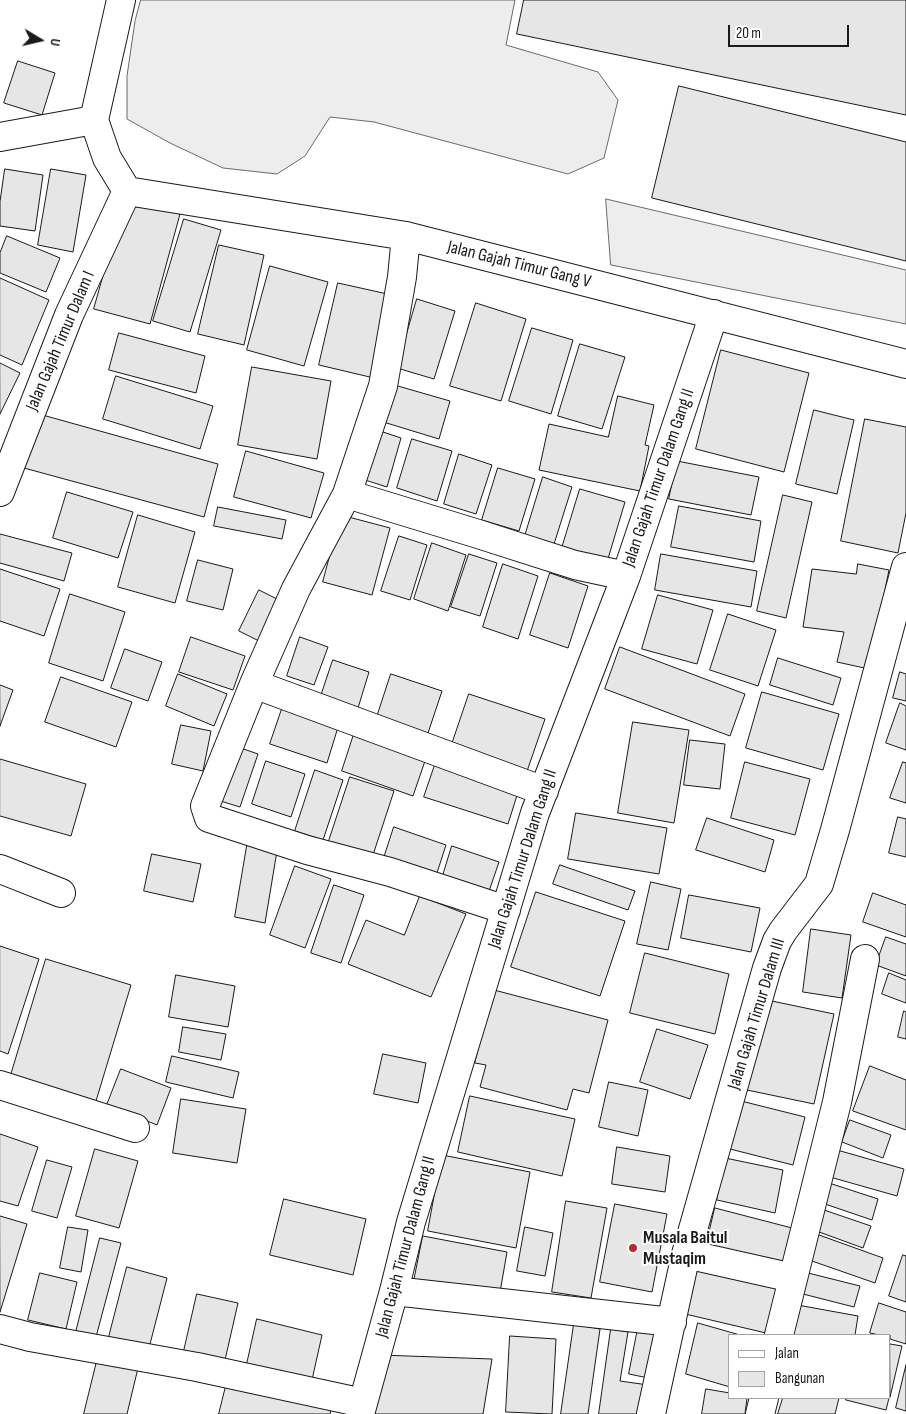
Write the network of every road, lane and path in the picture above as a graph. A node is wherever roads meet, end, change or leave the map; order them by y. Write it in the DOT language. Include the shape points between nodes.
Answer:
graph roads {
  1 [pos="121,0"];
  2 [pos="94,120"];
  3 [pos="0,137"];
  4 [pos="127,192"];
  5 [pos="406,236"];
  6 [pos="714,314"];
  7 [pos="906,364"];
  8 [pos="0,492"];
  9 [pos="347,494"];
  10 [pos="906,567"];
  11 [pos="626,576"];
  12 [pos="254,684"];
  13 [pos="544,791"];
  14 [pos="0,869"];
  15 [pos="60,893"];
  16 [pos="506,910"];
  17 [pos="864,959"];
  18 [pos="0,1085"];
  19 [pos="135,1128"];
  20 [pos="686,1254"];
  21 [pos="793,1278"];
  22 [pos="394,1291"];
  23 [pos="672,1322"];
  24 [pos="0,1330"];
  25 [pos="779,1334"];
  26 [pos="764,1399"];
  27 [pos="361,1409"];
  28 [pos="652,1414"];
  29 [pos="760,1414"];
  1 -- 2 [label="street"];
  2 -- 3 [label="street"];
  2 -- 4 [label="street" via="107,158"];
  4 -- 5 [label="street, Jalan Gajah Timur Gang V"];
  4 -- 8 [label="street, Jalan Gajah Timur Dalam I" via="69,315"];
  5 -- 6 [label="street, Jalan Gajah Timur Gang V"];
  5 -- 9 [label="street" via="383,386"];
  6 -- 7 [label="street, Jalan Gajah Timur Gang V"];
  6 -- 11 [label="street, Jalan Gajah Timur Dalam Gang II"];
  9 -- 11 [label="street" via="575,565"];
  9 -- 12 [label="street" via="296,588"];
  10 -- 20 [label="street, Jalan Gajah Timur Dalam III" via="818,884 782,930 774,950"];
  11 -- 13 [label="street, Jalan Gajah Timur Dalam Gang II"];
  12 -- 13 [label="street"];
  12 -- 16 [label="street" via="205,806 210,818"];
  13 -- 16 [label="street, Jalan Gajah Timur Dalam Gang II"];
  14 -- 15 [label="street"];
  16 -- 22 [label="street, Jalan Gajah Timur Dalam Gang II" via="411,1222"];
  17 -- 21 [label="street" via="837,1102"];
  18 -- 19 [label="street"];
  20 -- 21 [label="street"];
  20 -- 23 [label="street, Jalan Gajah Timur Dalam III"];
  21 -- 25 [label="street"];
  22 -- 23 [label="street"];
  22 -- 27 [label="street, Jalan Gajah Timur Dalam Gang II"];
  23 -- 28 [label="street, Jalan Gajah Timur Dalam III"];
  24 -- 27 [label="street" via="197,1367"];
  26 -- 29 [label="street"];
}
